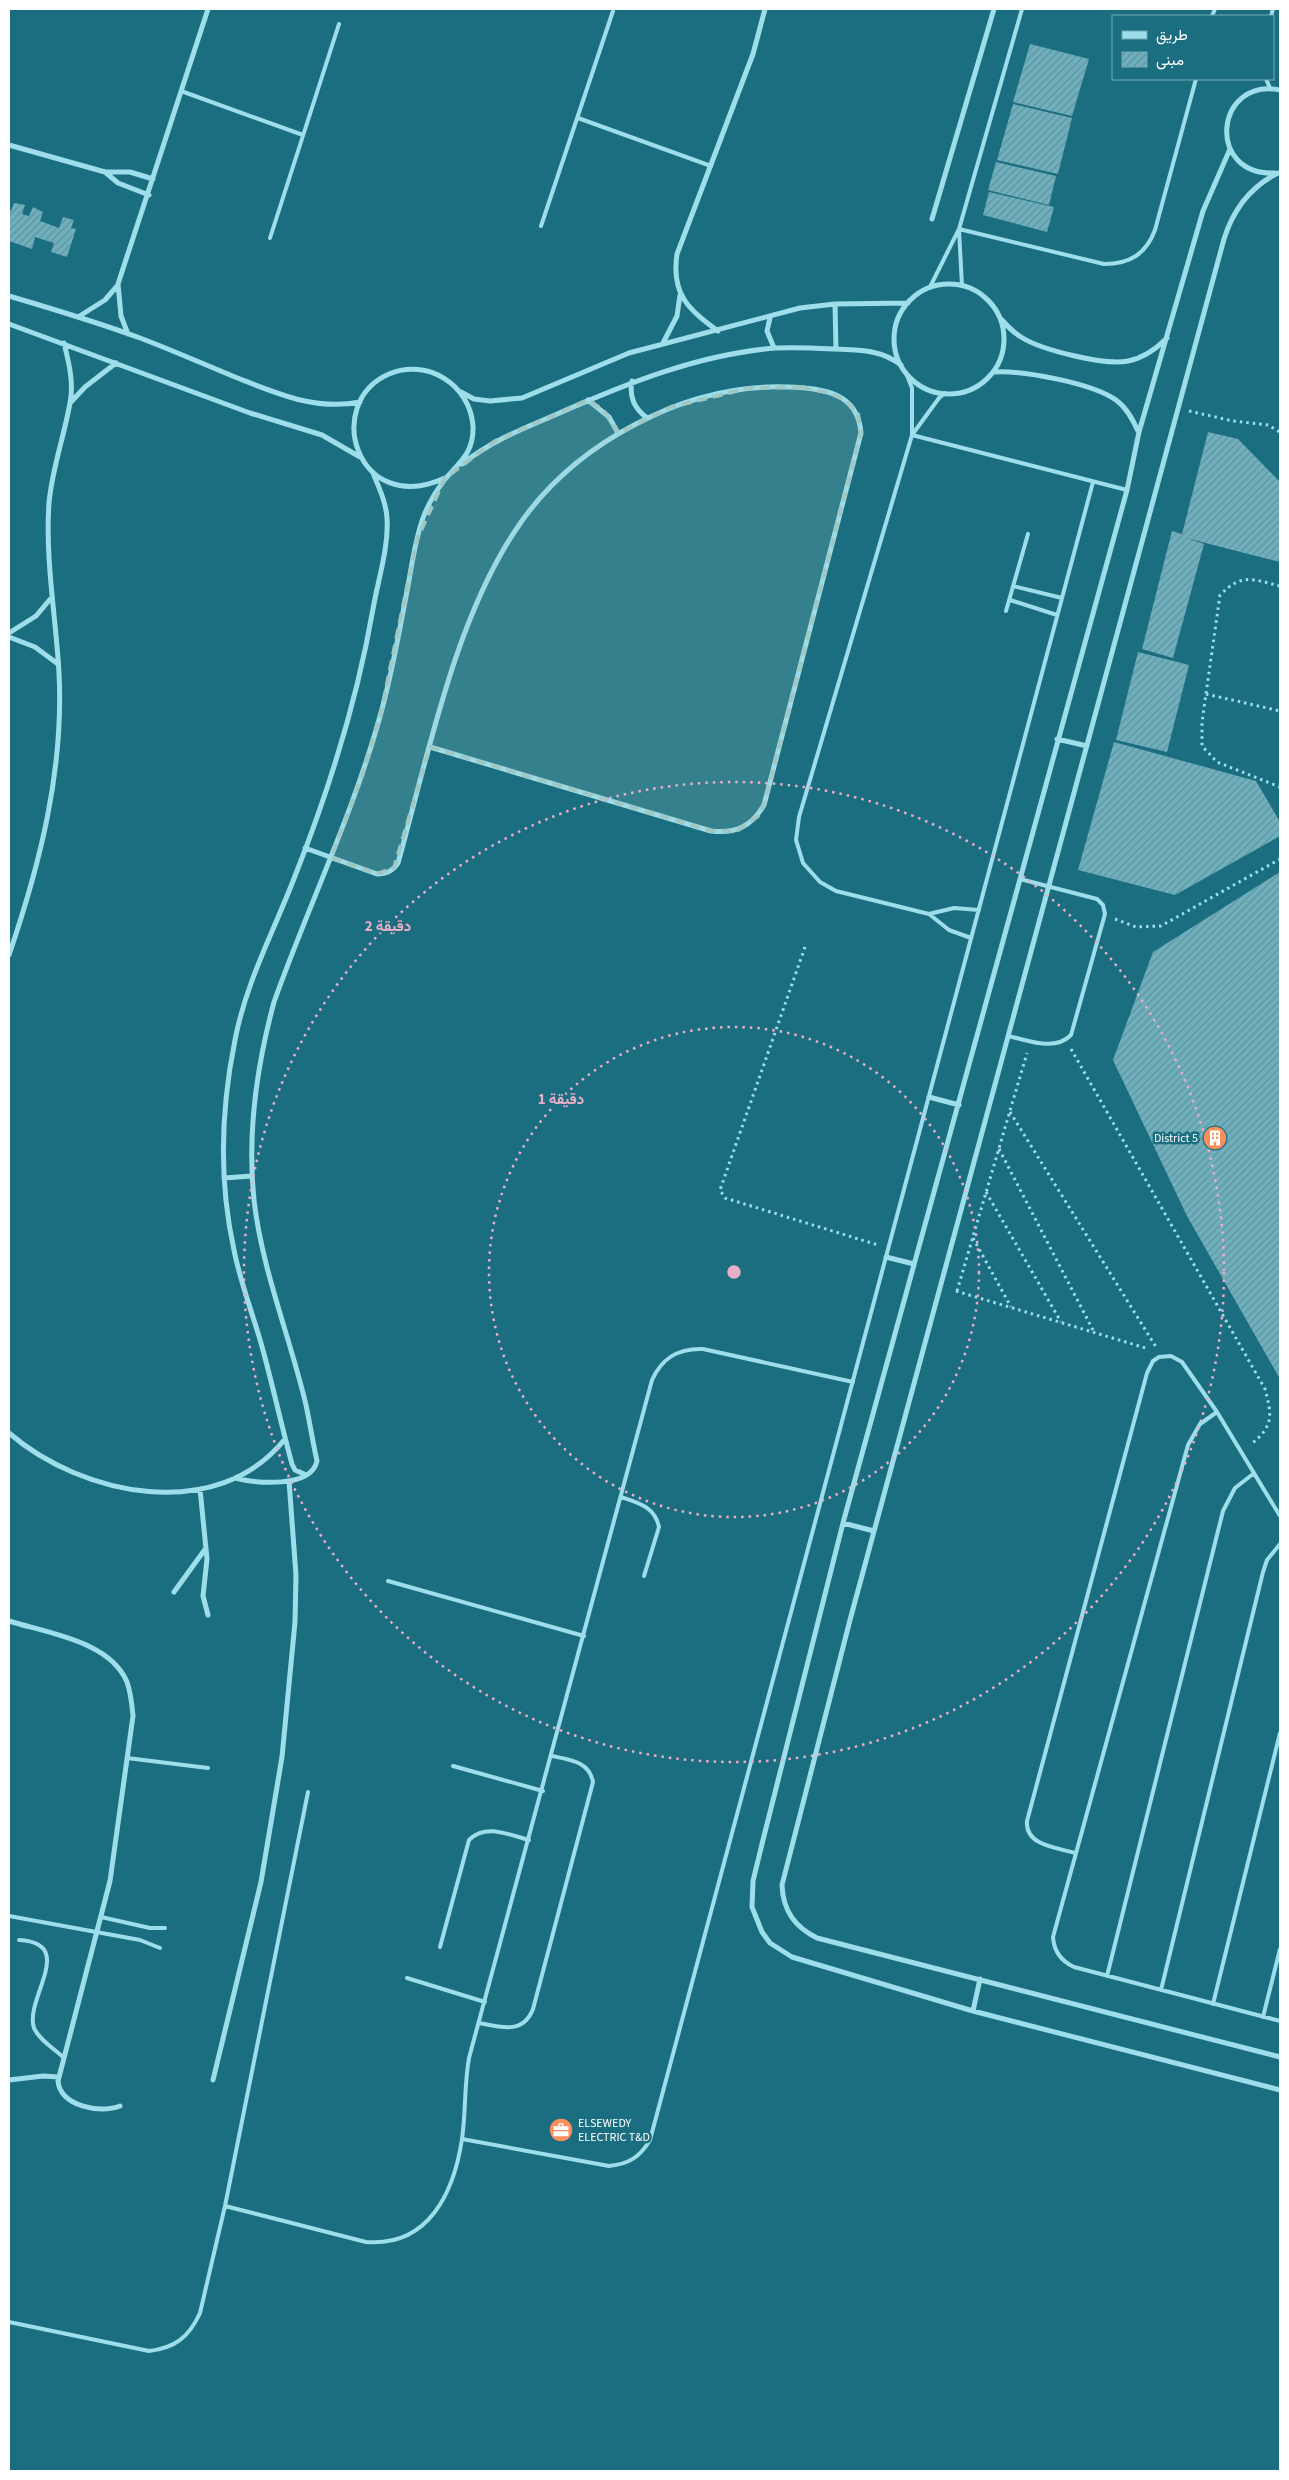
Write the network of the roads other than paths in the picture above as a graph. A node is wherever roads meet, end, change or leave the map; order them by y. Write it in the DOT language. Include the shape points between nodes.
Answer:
graph roads {
  1 [pos="208,9"];
  2 [pos="765,9"];
  3 [pos="994,9"];
  4 [pos="1022,9"];
  5 [pos="613,11"];
  6 [pos="338,24"];
  7 [pos="1196,80"];
  8 [pos="1266,80"];
  9 [pos="1270,88"];
  10 [pos="1280,90"];
  11 [pos="181,91"];
  12 [pos="578,118"];
  13 [pos="303,135"];
  14 [pos="9,145"];
  15 [pos="1230,149"];
  16 [pos="711,166"];
  17 [pos="105,172"];
  18 [pos="1279,172"];
  19 [pos="153,179"];
  20 [pos="149,195"];
  21 [pos="932,219"];
  22 [pos="541,226"];
  23 [pos="959,229"];
  24 [pos="270,238"];
  25 [pos="118,284"];
  26 [pos="962,286"];
  27 [pos="930,287"];
  28 [pos="680,295"];
  29 [pos="9,296"];
  30 [pos="908,303"];
  31 [pos="835,304"];
  32 [pos="78,317"];
  33 [pos="770,318"];
  34 [pos="1000,318"];
  35 [pos="9,324"];
  36 [pos="718,331"];
  37 [pos="128,334"];
  38 [pos="1168,338"];
  39 [pos="64,343"];
  40 [pos="663,343"];
  41 [pos="774,348"];
  42 [pos="836,349"];
  43 [pos="116,363"];
  44 [pos="901,365"];
  45 [pos="993,372"];
  46 [pos="906,373"];
  47 [pos="632,382"];
  48 [pos="460,391"];
  49 [pos="945,394"];
  50 [pos="588,400"];
  51 [pos="71,402"];
  52 [pos="360,402"];
  53 [pos="647,418"];
  54 [pos="1138,432"];
  55 [pos="618,434"];
  56 [pos="912,435"];
  57 [pos="361,458"];
  58 [pos="460,466"];
  59 [pos="373,473"];
  60 [pos="445,478"];
  61 [pos="1093,482"];
  62 [pos="1126,490"];
  63 [pos="1028,534"];
  64 [pos="1013,586"];
  65 [pos="52,597"];
  66 [pos="1062,598"];
  67 [pos="1010,600"];
  68 [pos="1006,611"];
  69 [pos="1057,615"];
  70 [pos="9,633"];
  71 [pos="9,638"];
  72 [pos="58,664"];
  73 [pos="1057,739"];
  74 [pos="1087,746"];
  75 [pos="430,747"];
  76 [pos="305,848"];
  77 [pos="331,858"];
  78 [pos="1020,879"];
  79 [pos="1049,887"];
  80 [pos="979,910"];
  81 [pos="929,914"];
  82 [pos="971,938"];
  83 [pos="9,955"];
  84 [pos="1008,1036"];
  85 [pos="929,1097"];
  86 [pos="959,1105"];
  87 [pos="252,1176"];
  88 [pos="224,1178"];
  89 [pos="886,1257"];
  90 [pos="914,1264"];
  91 [pos="853,1382"];
  92 [pos="1217,1412"];
  93 [pos="9,1433"];
  94 [pos="285,1439"];
  95 [pos="306,1474"];
  96 [pos="1253,1474"];
  97 [pos="235,1478"];
  98 [pos="289,1481"];
  99 [pos="200,1489"];
  100 [pos="621,1497"];
  101 [pos="1280,1516"];
  102 [pos="843,1523"];
  103 [pos="874,1531"];
  104 [pos="1280,1544"];
  105 [pos="207,1548"];
  106 [pos="644,1576"];
  107 [pos="388,1581"];
  108 [pos="174,1592"];
  109 [pos="208,1615"];
  110 [pos="9,1621"];
  111 [pos="584,1636"];
  112 [pos="1280,1733"];
  113 [pos="552,1756"];
  114 [pos="127,1758"];
  115 [pos="453,1766"];
  116 [pos="208,1768"];
  117 [pos="543,1791"];
  118 [pos="308,1792"];
  119 [pos="529,1840"];
  120 [pos="1076,1853"];
  121 [pos="9,1916"];
  122 [pos="101,1917"];
  123 [pos="165,1928"];
  124 [pos="97,1932"];
  125 [pos="19,1940"];
  126 [pos="440,1947"];
  127 [pos="160,1948"];
  128 [pos="1280,1949"];
  129 [pos="1106,1976"];
  130 [pos="407,1978"];
  131 [pos="980,1980"];
  132 [pos="1161,1990"];
  133 [pos="485,2002"];
  134 [pos="1213,2004"];
  135 [pos="973,2011"];
  136 [pos="1263,2017"];
  137 [pos="1280,2022"];
  138 [pos="479,2023"];
  139 [pos="1280,2057"];
  140 [pos="64,2058"];
  141 [pos="59,2077"];
  142 [pos="9,2080"];
  143 [pos="213,2080"];
  144 [pos="1280,2090"];
  145 [pos="120,2106"];
  146 [pos="462,2139"];
  147 [pos="225,2206"];
  148 [pos="9,2322"];
  1 -- 11 [label="street"];
  2 -- 16 [label="street" via="753,54"];
  3 -- 21 [label="street"];
  4 -- 23 [label="lane"];
  5 -- 12 [label="lane"];
  6 -- 13 [label="lane"];
  7 -- 23 [label="lane" via="1155,230 1151,241 1136,257 1117,264 1104,264"];
  8 -- 9 [label="lane"];
  9 -- 10 [label="street"];
  9 -- 15 [label="street" via="1256,90 1233,107 1227,120 1226,135"];
  11 -- 13 [label="lane"];
  11 -- 19 [label="street"];
  12 -- 16 [label="lane"];
  12 -- 22 [label="lane"];
  13 -- 24 [label="lane"];
  14 -- 17 [label="street"];
  15 -- 18 [label="street" via="1238,161 1250,169 1263,173"];
  15 -- 38 [label="street" via="1203,211"];
  16 -- 28 [label="street" via="678,254 676,281"];
  17 -- 19 [label="street" via="130,172"];
  17 -- 20 [label="street" via="118,183"];
  18 -- 74 [label="street" via="1251,191 1228,226"];
  19 -- 20 [label="street"];
  20 -- 25 [label="street"];
  23 -- 26 [label="lane"];
  23 -- 27 [label="lane"];
  25 -- 32 [label="street" via="99,304"];
  25 -- 37 [label="street" via="121,316"];
  26 -- 27 [label="street" via="944,284"];
  26 -- 34 [label="street" via="978,292 991,303"];
  27 -- 30 [label="street"];
  28 -- 36 [label="street"];
  28 -- 40 [label="street" via="675,321"];
  29 -- 32 [label="street"];
  30 -- 31 [label="street"];
  30 -- 44 [label="street" via="894,333"];
  31 -- 33 [label="street" via="800,308"];
  31 -- 42 [label="street"];
  32 -- 37 [label="street"];
  33 -- 36 [label="street"];
  33 -- 41 [label="street" via="767,331"];
  34 -- 38 [label="street" via="1033,344 1108,362 1138,359"];
  34 -- 45 [label="street" via="1004,346"];
  35 -- 39 [label="street"];
  36 -- 40 [label="street"];
  37 -- 52 [label="street" via="286,396 322,405"];
  38 -- 54 [label="street"];
  39 -- 43 [label="street"];
  39 -- 51 [label="street"];
  40 -- 48 [label="street" via="629,353 522,398 490,401 474,399"];
  41 -- 42 [label="street"];
  41 -- 47 [label="street" via="731,355"];
  42 -- 44 [label="street" via="881,352"];
  43 -- 51 [label="street" via="84,387"];
  43 -- 57 [label="street" via="250,413 322,435"];
  44 -- 46 [label="street"];
  45 -- 49 [label="street" via="971,389"];
  45 -- 54 [label="street" via="1035,374 1107,395 1127,410"];
  46 -- 49 [label="street" via="924,387"];
  46 -- 56 [label="lane" via="912,388"];
  47 -- 50 [label="street"];
  47 -- 53 [label="street" via="632,398 640,413"];
  48 -- 52 [label="street" via="445,378 427,370 407,369 388,375 372,386"];
  48 -- 58 [label="street" via="470,409 473,428 470,448"];
  49 -- 56 [label="lane"];
  50 -- 55 [label="street" via="609,417"];
  50 -- 58 [label="street" via="495,441"];
  51 -- 65 [label="street" via="49,503"];
  52 -- 57 [label="street" via="354,430"];
  53 -- 55 [label="street"];
  53 -- 75 [label="street" via="705,396 775,386 802,387 838,396 853,406 860,423 861,433 764,805 758,816 737,831 711,831"];
  54 -- 62 [label="street"];
  55 -- 75 [label="street" via="573,466 514,531 469,624"];
  56 -- 61 [label="lane"];
  56 -- 81 [label="lane" via="799,817 796,840 810,874 836,891"];
  57 -- 59 [label="street"];
  58 -- 60 [label="street"];
  59 -- 60 [label="street" via="408,488 428,486"];
  59 -- 76 [label="street" via="384,502 387,530 369,633 345,733"];
  60 -- 77 [label="street" via="423,518 382,708 363,773"];
  61 -- 62 [label="lane"];
  61 -- 66 [label="lane"];
  62 -- 73 [label="street"];
  63 -- 64 [label="lane"];
  64 -- 66 [label="lane"];
  64 -- 67 [label="lane"];
  65 -- 70 [label="street" via="36,616"];
  65 -- 72 [label="street"];
  66 -- 69 [label="lane"];
  67 -- 68 [label="lane"];
  67 -- 69 [label="lane"];
  69 -- 80 [label="lane"];
  71 -- 72 [label="street" via="36,647"];
  72 -- 83 [label="street" via="60,732 56,774 28,900"];
  73 -- 74 [label="street"];
  73 -- 78 [label="street"];
  74 -- 79 [label="street"];
  75 -- 77 [label="street" via="394,868 377,874"];
  76 -- 77 [label="street"];
  76 -- 88 [label="street" via="257,964 235,1040 225,1119"];
  77 -- 87 [label="street" via="288,963 264,1038 254,1115"];
  78 -- 79 [label="lane"];
  78 -- 86 [label="street"];
  79 -- 84 [label="street"];
  79 -- 84 [label="lane" via="1097,899 1105,914 1074,1028 1066,1040 1051,1045"];
  80 -- 81 [label="lane" via="954,908"];
  80 -- 82 [label="lane"];
  81 -- 82 [label="lane" via="949,930"];
  82 -- 85 [label="lane"];
  84 -- 103 [label="street"];
  85 -- 86 [label="street"];
  85 -- 89 [label="lane"];
  86 -- 90 [label="street"];
  87 -- 88 [label="street"];
  87 -- 95 [label="street" via="265,1259 306,1405 317,1461 312,1472"];
  88 -- 94 [label="street" via="234,1252"];
  89 -- 90 [label="street"];
  89 -- 91 [label="lane"];
  90 -- 102 [label="street"];
  91 -- 100 [label="lane" via="703,1349 672,1355 652,1380"];
  91 -- 146 [label="lane" via="650,2140 634,2160 609,2166"];
  92 -- 96 [label="lane"];
  92 -- 120 [label="lane" via="1200,1424 1188,1445"];
  92 -- 120 [label="lane" via="1182,1362 1171,1356 1153,1361 1147,1373 1027,1821 1030,1834 1038,1842"];
  93 -- 99 [label="street" via="65,1469 106,1484 154,1492"];
  94 -- 95 [label="street" via="294,1470"];
  94 -- 97 [label="street" via="268,1458"];
  95 -- 98 [label="street"];
  96 -- 101 [label="lane"];
  96 -- 129 [label="lane" via="1235,1488 1223,1511"];
  97 -- 98 [label="street" via="253,1483"];
  97 -- 99 [label="street"];
  98 -- 143 [label="street" via="296,1575 295,1622 282,1758 261,1882"];
  99 -- 105 [label="street"];
  100 -- 106 [label="lane" via="646,1506 658,1521"];
  100 -- 111 [label="lane"];
  102 -- 103 [label="street"];
  102 -- 135 [label="street" via="753,1881 752,1908 770,1943 792,1957"];
  103 -- 131 [label="street" via="782,1885 783,1897 792,1919 817,1938"];
  104 -- 132 [label="lane" via="1267,1560 1263,1572"];
  105 -- 108 [label="street"];
  105 -- 109 [label="street" via="203,1596"];
  107 -- 111 [label="lane"];
  110 -- 114 [label="street" via="94,1648 107,1655 119,1668 127,1682 133,1716"];
  111 -- 113 [label="lane"];
  112 -- 134 [label="lane"];
  113 -- 117 [label="lane"];
  113 -- 138 [label="lane" via="584,1766 592,1775 593,1782 533,2010 527,2020 515,2028"];
  114 -- 116 [label="lane"];
  114 -- 122 [label="street" via="116,1849"];
  115 -- 117 [label="lane"];
  117 -- 119 [label="lane"];
  118 -- 147 [label="lane"];
  119 -- 126 [label="lane" via="487,1830 470,1840"];
  119 -- 133 [label="lane"];
  120 -- 129 [label="lane" via="1053,1937 1054,1944 1066,1964"];
  121 -- 124 [label="lane"];
  122 -- 123 [label="lane" via="150,1928"];
  122 -- 124 [label="street"];
  124 -- 127 [label="lane" via="147,1942"];
  124 -- 140 [label="street"];
  125 -- 140 [label="lane" via="34,1941 45,1951 47,1965 33,2022 38,2034"];
  128 -- 136 [label="lane"];
  129 -- 132 [label="lane"];
  130 -- 133 [label="lane"];
  131 -- 135 [label="street"];
  131 -- 139 [label="street"];
  132 -- 134 [label="lane"];
  133 -- 138 [label="lane"];
  134 -- 136 [label="lane"];
  135 -- 144 [label="street"];
  136 -- 137 [label="lane"];
  138 -- 146 [label="lane" via="464,2089"];
  140 -- 141 [label="street"];
  141 -- 142 [label="street"];
  141 -- 145 [label="street" via="58,2088 72,2102 106,2110"];
  146 -- 147 [label="lane" via="452,2178 438,2210 419,2228 396,2240 366,2242"];
  147 -- 148 [label="lane" via="200,2314 193,2329 174,2345 149,2352"];
}
